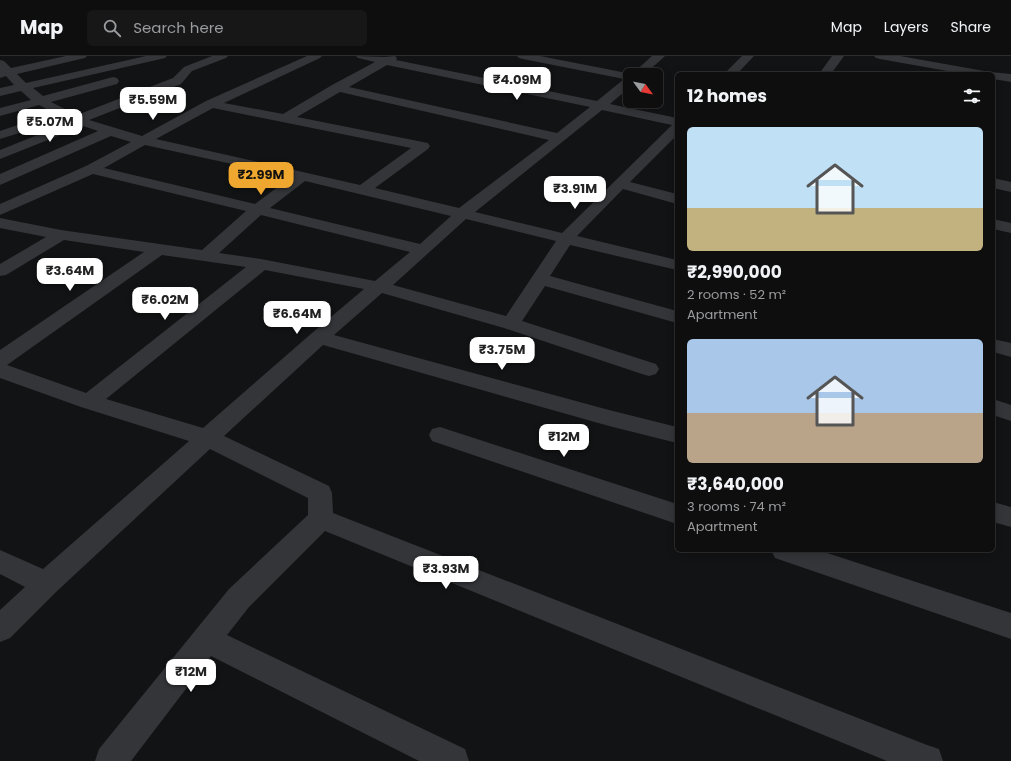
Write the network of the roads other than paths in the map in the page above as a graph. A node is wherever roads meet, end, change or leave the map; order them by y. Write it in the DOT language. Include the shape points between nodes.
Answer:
graph roads {
  1 [pos="6,56"];
  2 [pos="81,56"];
  3 [pos="89,56"];
  4 [pos="161,56"];
  5 [pos="222,56"];
  6 [pos="316,56"];
  7 [pos="362,56"];
  8 [pos="523,56"];
  9 [pos="659,56"];
  10 [pos="748,56"];
  11 [pos="838,56"];
  12 [pos="880,56"];
  13 [pos="0,57"];
  14 [pos="389,58"];
  15 [pos="556,59"];
  16 [pos="912,59"];
  17 [pos="104,68"];
  18 [pos="645,68"];
  19 [pos="3,69"];
  20 [pos="732,72"];
  21 [pos="826,72"];
  22 [pos="905,72"];
  23 [pos="975,72"];
  24 [pos="623,75"];
  25 [pos="995,75"];
  26 [pos="1011,78"];
  27 [pos="113,81"];
  28 [pos="22,86"];
  29 [pos="623,87"];
  30 [pos="336,88"];
  31 [pos="0,92"];
  32 [pos="42,102"];
  33 [pos="211,104"];
  34 [pos="599,107"];
  35 [pos="0,112"];
  36 [pos="286,118"];
  37 [pos="74,119"];
  38 [pos="675,122"];
  39 [pos="675,129"];
  40 [pos="110,131"];
  41 [pos="0,135"];
  42 [pos="560,138"];
  43 [pos="144,141"];
  44 [pos="0,156"];
  45 [pos="92,169"];
  46 [pos="302,176"];
  47 [pos="0,180"];
  48 [pos="995,183"];
  49 [pos="620,184"];
  50 [pos="1011,187"];
  51 [pos="362,191"];
  52 [pos="675,198"];
  53 [pos="0,210"];
  54 [pos="258,210"];
  55 [pos="462,214"];
  56 [pos="0,223"];
  57 [pos="995,224"];
  58 [pos="1011,228"];
  59 [pos="61,235"];
  60 [pos="566,238"];
  61 [pos="158,250"];
  62 [pos="423,250"];
  63 [pos="205,257"];
  64 [pos="261,264"];
  65 [pos="675,265"];
  66 [pos="0,271"];
  67 [pos="540,279"];
  68 [pos="380,287"];
  69 [pos="675,316"];
  70 [pos="511,324"];
  71 [pos="318,337"];
  72 [pos="995,346"];
  73 [pos="1011,350"];
  74 [pos="0,360"];
  75 [pos="649,368"];
  76 [pos="0,370"];
  77 [pos="88,402"];
  78 [pos="995,408"];
  79 [pos="1011,413"];
  80 [pos="675,434"];
  81 [pos="440,435"];
  82 [pos="208,438"];
  83 [pos="675,513"];
  84 [pos="995,513"];
  85 [pos="1011,517"];
  86 [pos="321,519"];
  87 [pos="790,552"];
  88 [pos="0,561"];
  89 [pos="46,584"];
  90 [pos="1011,626"];
  91 [pos="0,629"];
  92 [pos="206,639"];
  93 [pos="111,761"];
  94 [pos="453,761"];
  95 [pos="927,761"];
  1 -- 13 [label="street"];
  2 -- 19 [label="street"];
  3 -- 17 [label="street"];
  4 -- 17 [label="street"];
  5 -- 37 [label="street" via="188,70 177,80"];
  6 -- 33 [label="street"];
  7 -- 14 [label="street"];
  8 -- 15 [label="street"];
  9 -- 18 [label="street"];
  10 -- 20 [label="street"];
  11 -- 21 [label="street"];
  12 -- 16 [label="street"];
  14 -- 30 [label="street"];
  14 -- 34 [label="street"];
  15 -- 24 [label="street"];
  16 -- 22 [label="street"];
  16 -- 23 [label="street"];
  17 -- 28 [label="street"];
  19 -- 28 [label="street"];
  25 -- 26 [label="street"];
  27 -- 32 [label="street"];
  28 -- 31 [label="street"];
  28 -- 32 [label="street"];
  29 -- 34 [label="street"];
  30 -- 36 [label="street"];
  30 -- 42 [label="street"];
  32 -- 35 [label="street"];
  32 -- 37 [label="street"];
  33 -- 36 [label="street"];
  33 -- 43 [label="street"];
  34 -- 38 [label="street"];
  34 -- 42 [label="street"];
  36 -- 51 [label="street" via="423,146"];
  37 -- 40 [label="street"];
  37 -- 41 [label="street"];
  37 -- 44 [label="street"];
  39 -- 49 [label="street"];
  40 -- 43 [label="street"];
  40 -- 47 [label="street"];
  42 -- 55 [label="street"];
  43 -- 45 [label="street"];
  43 -- 46 [label="street"];
  45 -- 53 [label="street"];
  45 -- 54 [label="street"];
  46 -- 51 [label="street"];
  46 -- 54 [label="street"];
  48 -- 50 [label="street"];
  49 -- 52 [label="street"];
  49 -- 60 [label="street"];
  51 -- 55 [label="street"];
  54 -- 62 [label="street"];
  54 -- 63 [label="street"];
  55 -- 60 [label="street"];
  55 -- 62 [label="street"];
  56 -- 59 [label="street"];
  57 -- 58 [label="street"];
  59 -- 61 [label="street"];
  59 -- 66 [label="street"];
  60 -- 65 [label="street"];
  60 -- 67 [label="street"];
  61 -- 63 [label="street"];
  61 -- 74 [label="street"];
  62 -- 68 [label="street"];
  63 -- 64 [label="street"];
  64 -- 68 [label="street"];
  64 -- 77 [label="street"];
  67 -- 69 [label="street"];
  67 -- 70 [label="street"];
  68 -- 70 [label="street"];
  68 -- 71 [label="street"];
  70 -- 75 [label="street"];
  71 -- 80 [label="street"];
  71 -- 82 [label="street"];
  72 -- 73 [label="street"];
  76 -- 77 [label="street"];
  77 -- 82 [label="street"];
  78 -- 79 [label="street"];
  81 -- 83 [label="street"];
  82 -- 86 [label="street" via="320,493"];
  82 -- 89 [label="street"];
  84 -- 85 [label="street"];
  86 -- 92 [label="street" via="239,598"];
  86 -- 95 [label="street"];
  87 -- 90 [label="street"];
  88 -- 89 [label="street"];
  89 -- 91 [label="street"];
  92 -- 93 [label="street"];
  92 -- 94 [label="street"];
}
